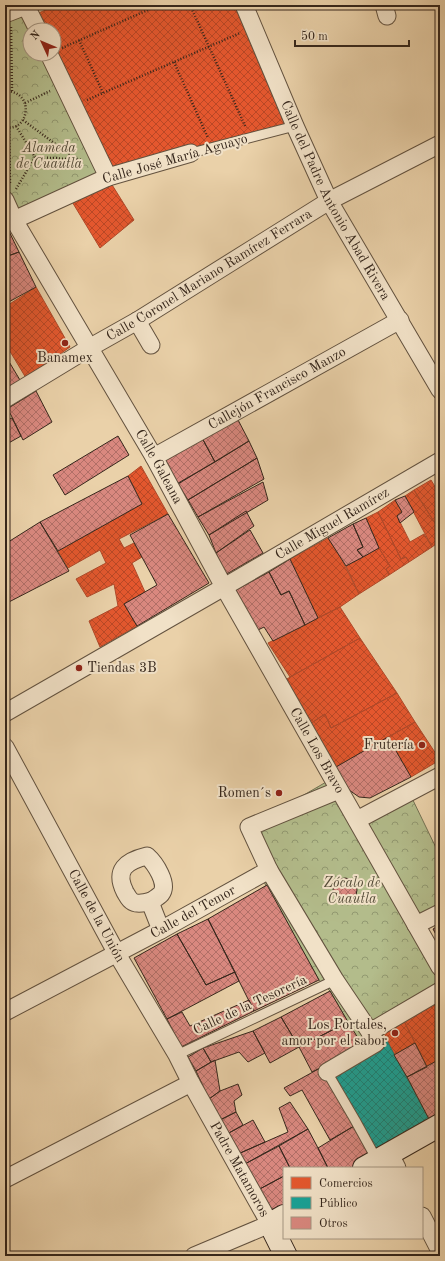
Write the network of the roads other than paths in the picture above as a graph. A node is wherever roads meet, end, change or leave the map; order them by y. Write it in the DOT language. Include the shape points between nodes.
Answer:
graph roads {
  1 [pos="27,5"];
  2 [pos="244,5"];
  3 [pos="8,19"];
  4 [pos="34,22"];
  5 [pos="58,62"];
  6 [pos="295,126"];
  7 [pos="440,144"];
  8 [pos="191,153"];
  9 [pos="108,177"];
  10 [pos="7,197"];
  11 [pos="330,201"];
  12 [pos="14,220"];
  13 [pos="400,320"];
  14 [pos="138,321"];
  15 [pos="151,345"];
  16 [pos="88,348"];
  17 [pos="440,390"];
  18 [pos="5,399"];
  19 [pos="154,457"];
  20 [pos="440,461"];
  21 [pos="224,588"];
  22 [pos="5,713"];
  23 [pos="5,747"];
  24 [pos="440,776"];
  25 [pos="339,790"];
  26 [pos="357,820"];
  27 [pos="269,870"];
  28 [pos="150,902"];
  29 [pos="440,913"];
  30 [pos="413,919"];
  31 [pos="161,930"];
  32 [pos="117,954"];
  33 [pos="440,967"];
  34 [pos="335,980"];
  35 [pos="440,991"];
  36 [pos="5,1012"];
  37 [pos="370,1032"];
  38 [pos="177,1055"];
  39 [pos="327,1072"];
  40 [pos="191,1083"];
  41 [pos="440,1125"];
  42 [pos="382,1162"];
  43 [pos="5,1179"];
  44 [pos="423,1218"];
  45 [pos="277,1220"];
  46 [pos="440,1251"];
  47 [pos="194,1256"];
  48 [pos="286,1256"];
  1 -- 3 [label="street"];
  1 -- 4 [label="street"];
  2 -- 6 [label="street, Calle del Padre Antonio Abad Rivera"];
  5 -- 9 [label="street" via="64,84"];
  6 -- 8 [label="lane, Calle José María Aguayo"];
  6 -- 11 [label="street, Calle del Padre Antonio Abad Rivera"];
  7 -- 11 [label="street, Calle Coronel Mariano Ramírez Ferrara"];
  8 -- 9 [label="street, Calle José María Aguayo"];
  9 -- 12 [label="street, Calle José María Aguayo"];
  10 -- 12 [label="street, Calle Galeana"];
  11 -- 13 [label="street, Calle del Padre Antonio Abad Rivera"];
  11 -- 14 [label="street, Calle Coronel Mariano Ramírez Ferrara"];
  12 -- 16 [label="street, Calle Galeana"];
  13 -- 17 [label="street, Calle del Padre Antonio Abad Rivera"];
  13 -- 19 [label="street, Callejón Francisco Manzo"];
  14 -- 15 [label="street"];
  14 -- 16 [label="street, Calle Coronel Mariano Ramírez Ferrara"];
  16 -- 18 [label="street, Calle Coronel Mariano Ramírez Ferrara"];
  16 -- 19 [label="street, Calle Galeana"];
  19 -- 21 [label="street, Calle Galeana"];
  20 -- 21 [label="street, Calle Miguel Ramírez"];
  21 -- 22 [label="street, Calle Miguel Ramírez"];
  21 -- 25 [label="street, Calle Los Bravo"];
  23 -- 32 [label="street, Calle de la Unión"];
  24 -- 26 [label="street"];
  25 -- 26 [label="street, Calle Los Bravo"];
  25 -- 27 [label="street" via="249,827"];
  26 -- 30 [label="street, Calle Los Bravo"];
  27 -- 31 [label="street, Calle del Temor"];
  27 -- 34 [label="street"];
  28 -- 31 [label="street"];
  29 -- 30 [label="street"];
  30 -- 33 [label="street, Calle Los Bravo"];
  31 -- 32 [label="street, Calle del Temor"];
  32 -- 36 [label="street, Calle del Temor"];
  32 -- 38 [label="street, Calle de la Unión"];
  34 -- 37 [label="street"];
  34 -- 38 [label="lane, Calle de la Tesorería"];
  35 -- 37 [label="street"];
  37 -- 39 [label="street" via="376,1043"];
  38 -- 40 [label="street, Calle de la Unión"];
  39 -- 42 [label="lane"];
  40 -- 43 [label="street"];
  40 -- 45 [label="street, Padre Matamoros"];
  41 -- 42 [label="main road"];
  44 -- 46 [label="street"];
  45 -- 47 [label="street"];
  45 -- 48 [label="main road, Padre Matamoros"];
}
